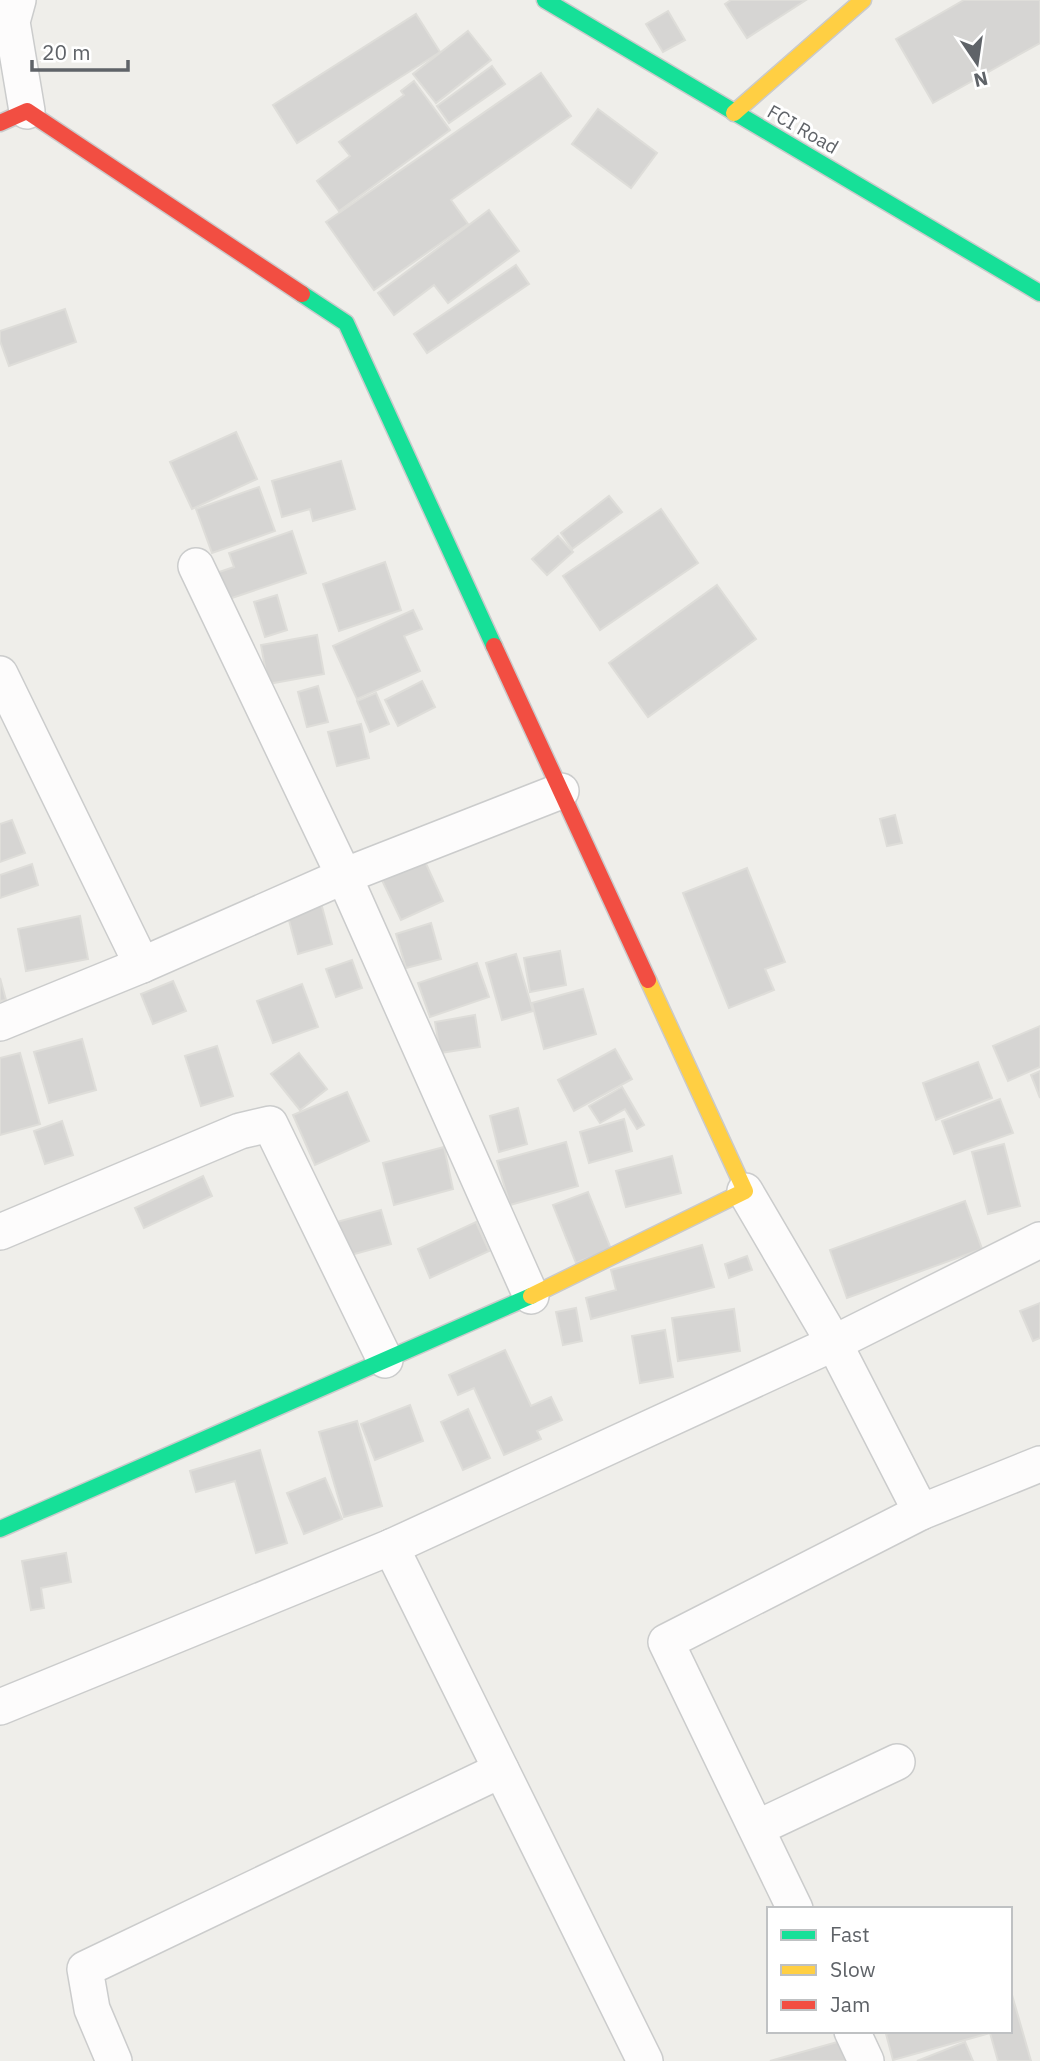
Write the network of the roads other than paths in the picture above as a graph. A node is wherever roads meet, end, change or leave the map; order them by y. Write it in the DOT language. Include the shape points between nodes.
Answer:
graph roads {
  1 [pos="18,0"];
  2 [pos="545,0"];
  3 [pos="863,0"];
  4 [pos="734,113"];
  5 [pos="14,117"];
  6 [pos="1040,293"];
  7 [pos="195,566"];
  8 [pos="0,674"];
  9 [pos="561,791"];
  10 [pos="344,876"];
  11 [pos="142,965"];
  12 [pos="0,1023"];
  13 [pos="745,1191"];
  14 [pos="0,1231"];
  15 [pos="1040,1240"];
  16 [pos="531,1296"];
  17 [pos="834,1343"];
  18 [pos="385,1360"];
  19 [pos="1040,1464"];
  20 [pos="921,1512"];
  21 [pos="0,1529"];
  22 [pos="391,1546"];
  23 [pos="0,1707"];
  24 [pos="897,1762"];
  25 [pos="501,1770"];
  26 [pos="757,1828"];
  27 [pos="794,1907"];
  28 [pos="853,2033"];
  29 [pos="114,2061"];
  30 [pos="645,2061"];
  31 [pos="866,2061"];
  1 -- 5 [label="street" via="12,22"];
  2 -- 4 [label="street, FCI Road"];
  3 -- 4 [label="street"];
  4 -- 6 [label="street, FCI Road"];
  5 -- 9 [label="street" via="346,323"];
  7 -- 10 [label="street"];
  8 -- 11 [label="street"];
  9 -- 10 [label="street"];
  9 -- 13 [label="street"];
  10 -- 11 [label="street"];
  10 -- 16 [label="street"];
  11 -- 12 [label="street"];
  13 -- 16 [label="street"];
  13 -- 17 [label="street"];
  14 -- 18 [label="street" via="240,1131 270,1124"];
  15 -- 17 [label="street"];
  16 -- 18 [label="street"];
  17 -- 20 [label="street"];
  17 -- 22 [label="street"];
  18 -- 21 [label="street"];
  19 -- 20 [label="street"];
  20 -- 26 [label="street" via="666,1642"];
  22 -- 23 [label="street"];
  22 -- 25 [label="street"];
  24 -- 26 [label="street"];
  25 -- 29 [label="street" via="85,1969 92,2009"];
  25 -- 30 [label="street"];
  26 -- 27 [label="street"];
  28 -- 31 [label="street"];
}
